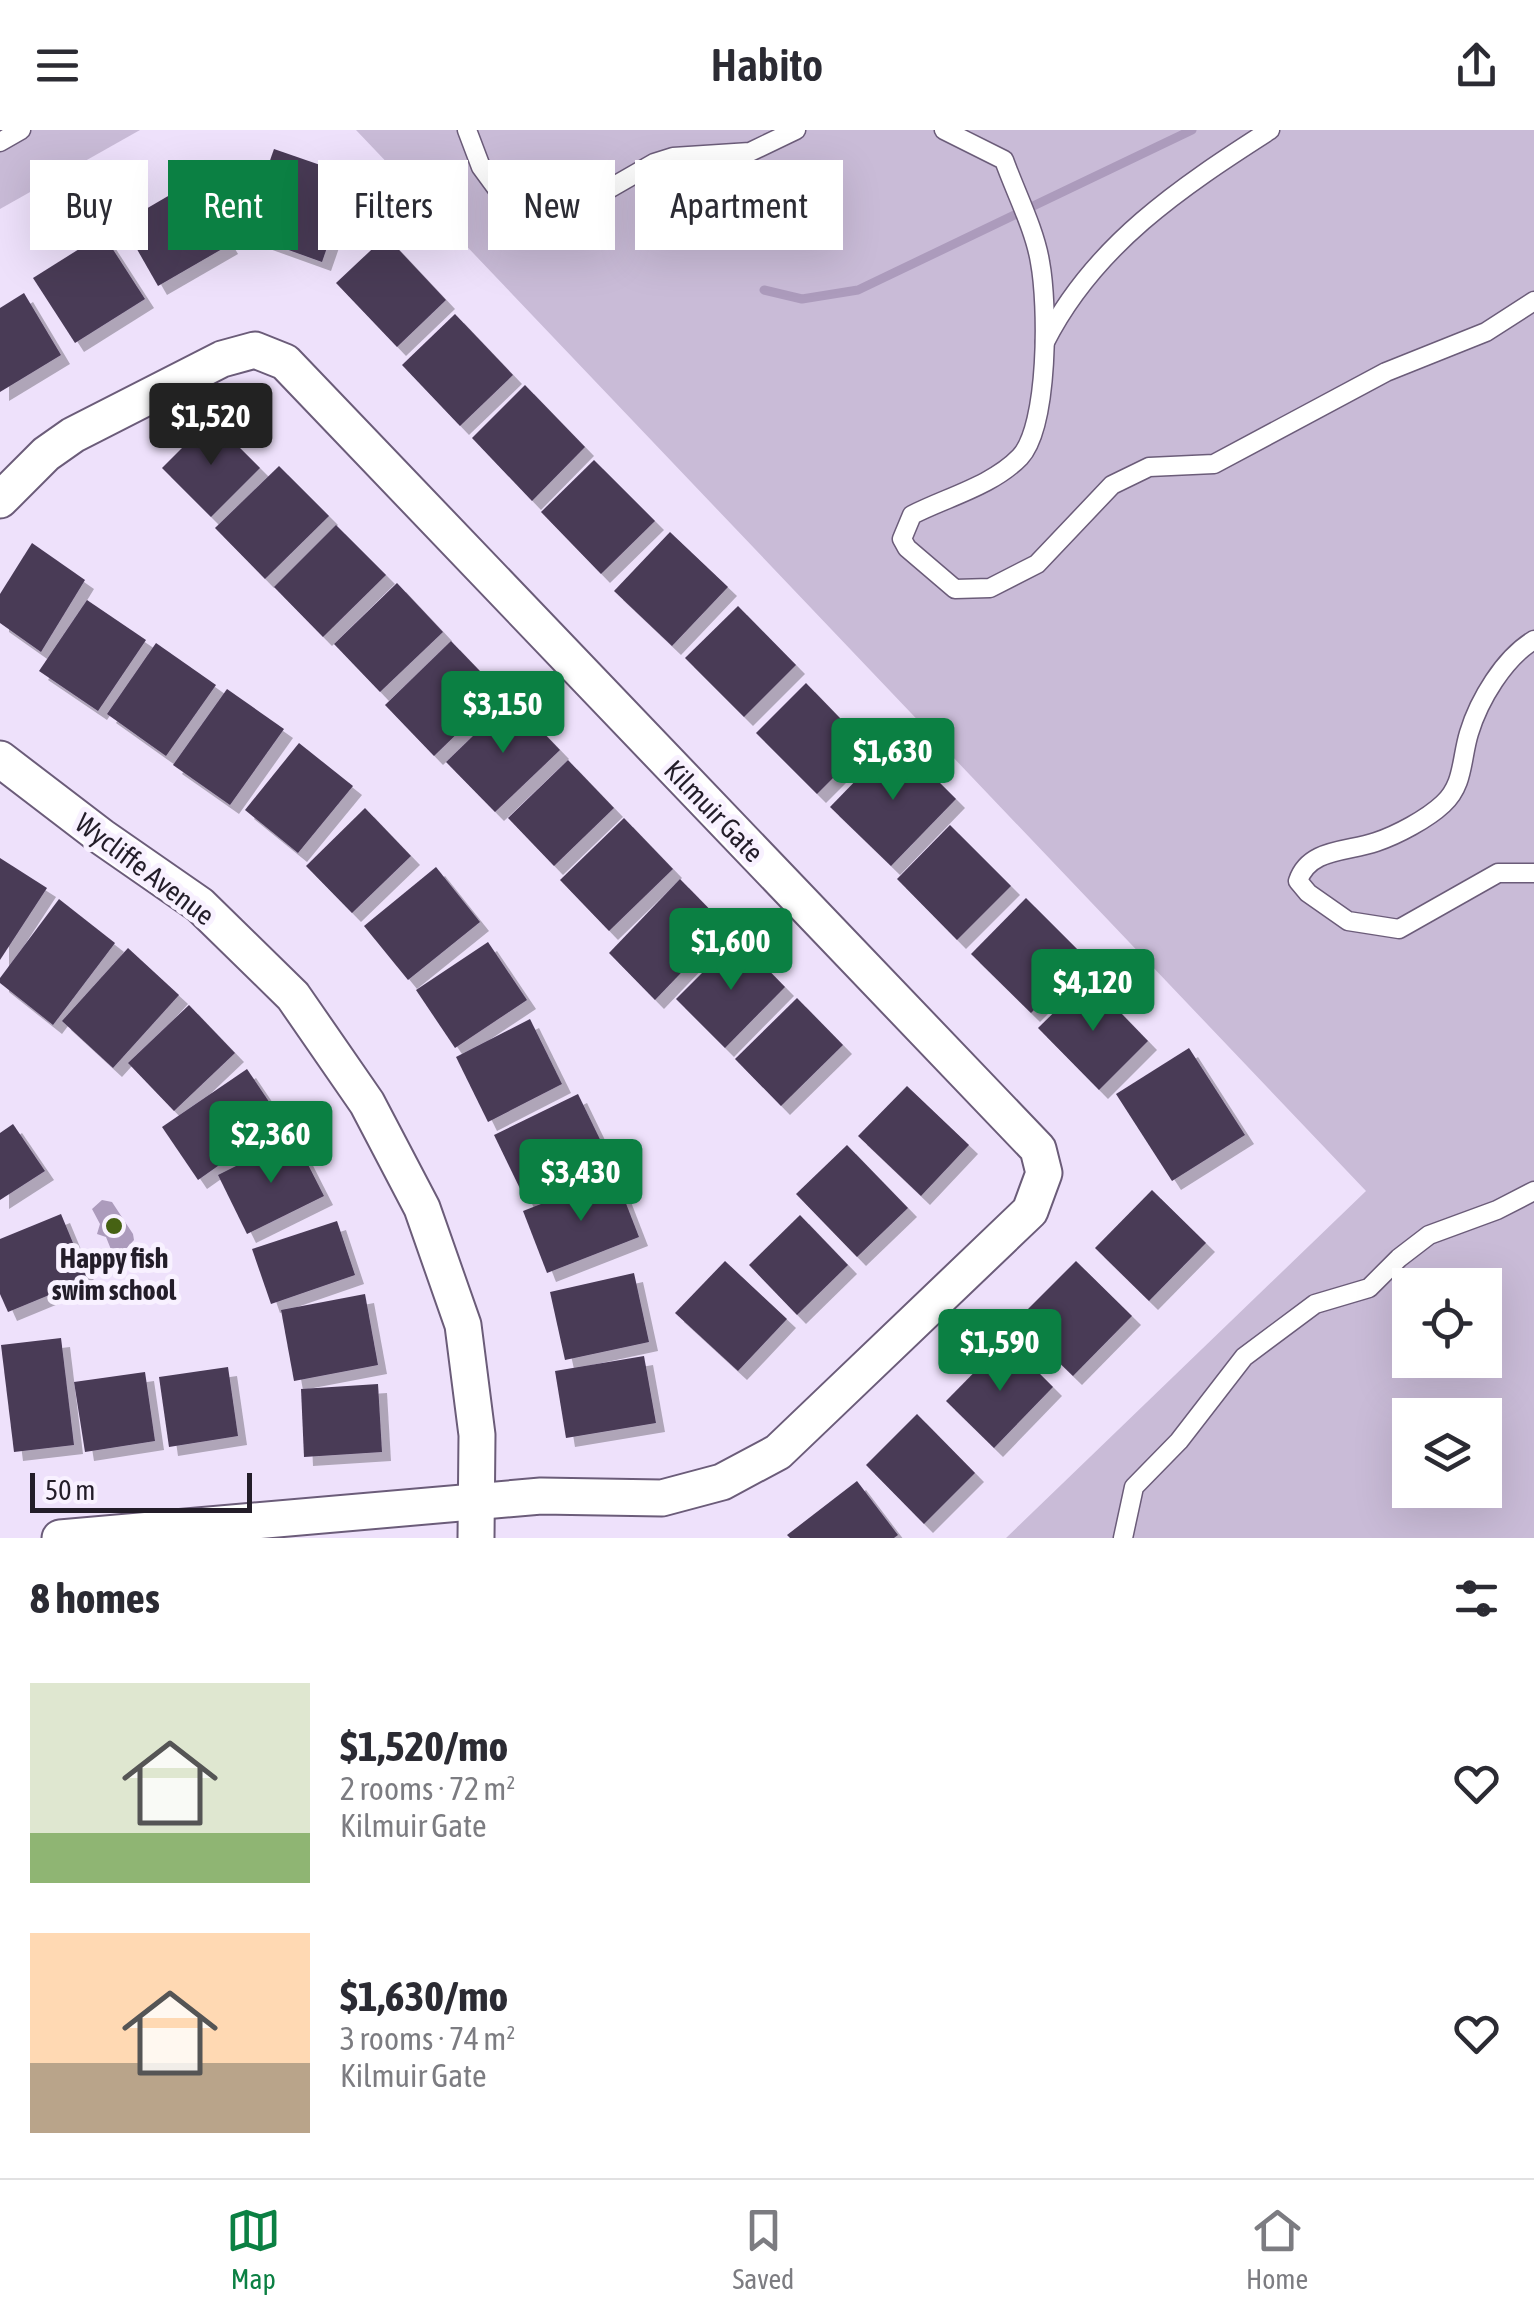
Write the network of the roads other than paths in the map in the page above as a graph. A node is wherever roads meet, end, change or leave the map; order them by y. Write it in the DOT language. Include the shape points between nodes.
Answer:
graph roads {
  1 [pos="21,130"];
  2 [pos="467,130"];
  3 [pos="796,130"];
  4 [pos="944,130"];
  5 [pos="1270,130"];
  6 [pos="0,142"];
  7 [pos="1534,301"];
  8 [pos="1044,346"];
  9 [pos="0,500"];
  10 [pos="1534,640"];
  11 [pos="0,758"];
  12 [pos="1534,873"];
  13 [pos="1534,1191"];
  14 [pos="476,1503"];
  15 [pos="60,1538"];
  16 [pos="476,1538"];
  17 [pos="1122,1538"];
  1 -- 6 [label="lane"];
  2 -- 3 [label="lane" via="481,168 503,197 524,208 554,210 588,201 664,160 750,152"];
  4 -- 8 [label="lane" via="1004,160 1040,260"];
  5 -- 8 [label="lane" via="1185,185 1104,255 1064,305"];
  7 -- 8 [label="lane" via="1486,332 1386,372 1214,464 1149,467 1124,479 1036,564 990,588 955,589 902,539 912,516 1002,474 1024,453 1041,408"];
  9 -- 14 [label="street, Kilmuir Gate" via="74,435 222,358 255,350 284,362 1038,1149 1044,1173 1030,1211 778,1452 722,1482 662,1498 541,1496"];
  10 -- 12 [label="lane" via="1492,684 1469,731 1456,792 1378,842 1323,855 1302,868 1298,881 1348,920 1398,929 1498,873"];
  11 -- 14 [label="street, Wycliffe Avenue" via="200,905 293,996 368,1103 422,1208 463,1325 477,1434"];
  13 -- 17 [label="lane" via="1429,1235 1370,1288 1315,1304 1244,1357 1134,1488"];
  14 -- 15 [label="street, Kilmuir Gate"];
  14 -- 16 [label="street, Wycliffe Avenue"];
}
